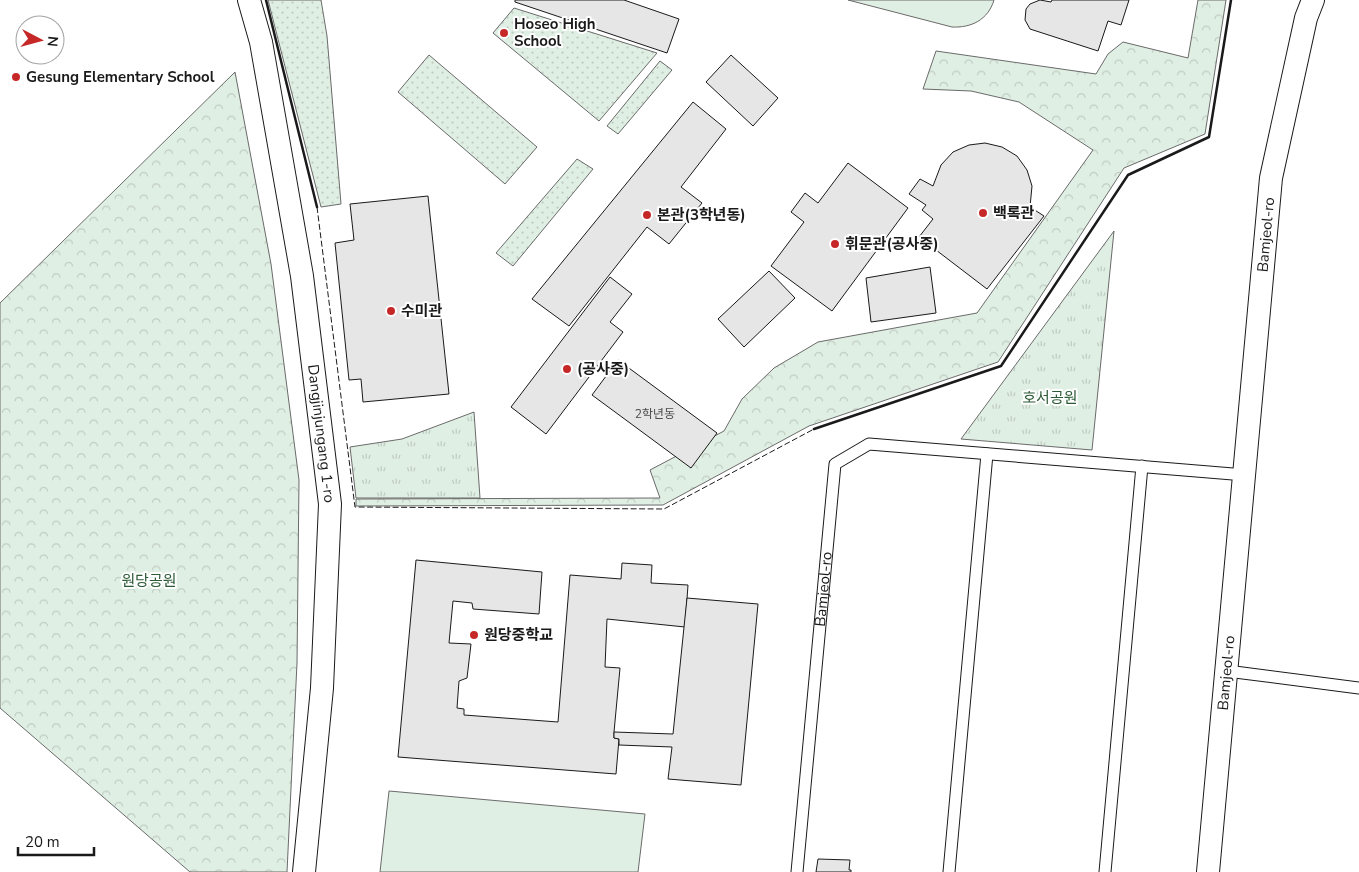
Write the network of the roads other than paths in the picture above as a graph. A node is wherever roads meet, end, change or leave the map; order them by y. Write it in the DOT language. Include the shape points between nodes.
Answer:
graph roads {
  1 [pos="249,0"];
  2 [pos="1312,0"];
  3 [pos="987,454"];
  4 [pos="1142,466"];
  5 [pos="1245,475"];
  6 [pos="1228,671"];
  7 [pos="1359,688"];
  8 [pos="304,872"];
  9 [pos="797,872"];
  10 [pos="949,872"];
  11 [pos="1104,872"];
  12 [pos="1208,872"];
  1 -- 8 [label="street, Dangjinjungang 1-ro" via="261,42 302,276 330,504 322,688"];
  2 -- 5 [label="street, Bamjeol-ro" via="1271,178"];
  3 -- 4 [label="lane, Bamjeol-ro"];
  3 -- 9 [label="lane, Bamjeol-ro" via="870,444 835,464"];
  3 -- 10 [label="lane"];
  4 -- 5 [label="lane, Bamjeol-ro"];
  4 -- 11 [label="lane"];
  5 -- 6 [label="street, Bamjeol-ro"];
  6 -- 7 [label="lane"];
  6 -- 12 [label="street, Bamjeol-ro"];
}
